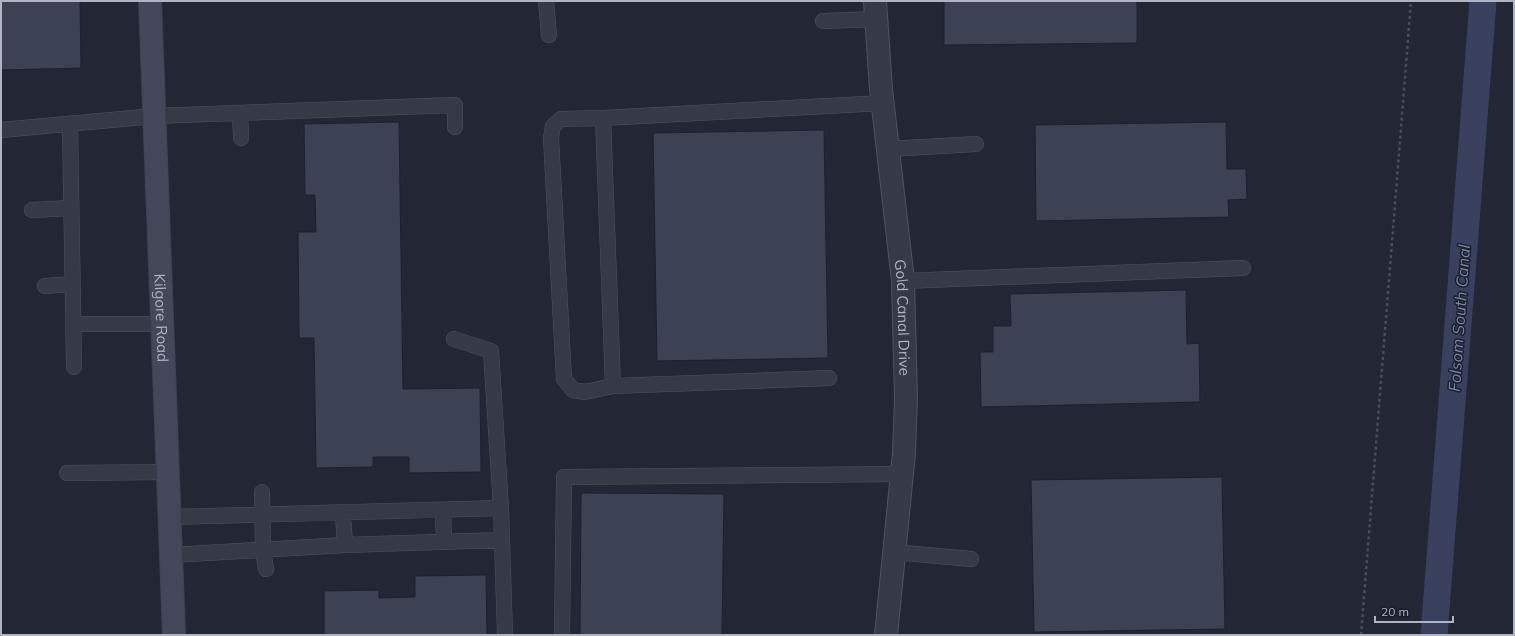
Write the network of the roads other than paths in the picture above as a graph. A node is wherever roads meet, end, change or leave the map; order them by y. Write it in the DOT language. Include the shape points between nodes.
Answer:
graph roads {
  1 [pos="150,1"];
  2 [pos="546,1"];
  3 [pos="876,10"];
  4 [pos="823,21"];
  5 [pos="549,35"];
  6 [pos="883,103"];
  7 [pos="240,113"];
  8 [pos="155,116"];
  9 [pos="602,118"];
  10 [pos="70,124"];
  11 [pos="455,127"];
  12 [pos="1,130"];
  13 [pos="241,138"];
  14 [pos="976,144"];
  15 [pos="888,149"];
  16 [pos="71,208"];
  17 [pos="32,210"];
  18 [pos="1243,268"];
  19 [pos="903,281"];
  20 [pos="72,284"];
  21 [pos="45,286"];
  22 [pos="74,324"];
  23 [pos="163,324"];
  24 [pos="454,339"];
  25 [pos="74,367"];
  26 [pos="829,378"];
  27 [pos="614,386"];
  28 [pos="168,472"];
  29 [pos="67,473"];
  30 [pos="902,474"];
  31 [pos="262,492"];
  32 [pos="501,508"];
  33 [pos="443,510"];
  34 [pos="343,513"];
  35 [pos="263,515"];
  36 [pos="170,517"];
  37 [pos="502,540"];
  38 [pos="444,541"];
  39 [pos="345,545"];
  40 [pos="264,550"];
  41 [pos="894,552"];
  42 [pos="171,555"];
  43 [pos="971,559"];
  44 [pos="266,569"];
  45 [pos="174,635"];
  46 [pos="505,635"];
  47 [pos="562,635"];
  48 [pos="886,635"];
  1 -- 8 [label="street, Kilgore Road"];
  2 -- 5 [label="lane"];
  3 -- 4 [label="lane"];
  3 -- 6 [label="street, Gold Canal Drive"];
  6 -- 9 [label="lane"];
  6 -- 15 [label="street, Gold Canal Drive"];
  7 -- 8 [label="lane"];
  7 -- 11 [label="lane" via="455,105"];
  7 -- 13 [label="lane"];
  8 -- 10 [label="lane"];
  8 -- 23 [label="street, Kilgore Road"];
  9 -- 27 [label="lane"];
  9 -- 27 [label="lane" via="560,119 553,126 551,138 564,379 573,390 585,392"];
  10 -- 12 [label="lane"];
  10 -- 16 [label="lane"];
  14 -- 15 [label="lane"];
  15 -- 19 [label="street, Gold Canal Drive"];
  16 -- 17 [label="lane"];
  16 -- 20 [label="lane"];
  18 -- 19 [label="lane"];
  19 -- 30 [label="street, Gold Canal Drive" via="906,399"];
  20 -- 21 [label="lane"];
  20 -- 22 [label="lane"];
  22 -- 23 [label="lane"];
  22 -- 25 [label="lane"];
  23 -- 28 [label="street, Kilgore Road"];
  24 -- 32 [label="lane" via="491,352"];
  26 -- 27 [label="lane"];
  28 -- 29 [label="lane"];
  28 -- 36 [label="street, Kilgore Road"];
  30 -- 41 [label="street, Gold Canal Drive"];
  30 -- 47 [label="lane" via="564,477"];
  31 -- 35 [label="lane"];
  32 -- 33 [label="lane"];
  32 -- 37 [label="lane"];
  33 -- 34 [label="lane"];
  33 -- 38 [label="lane"];
  34 -- 35 [label="lane"];
  34 -- 39 [label="lane"];
  35 -- 36 [label="lane"];
  35 -- 40 [label="lane"];
  36 -- 42 [label="street, Kilgore Road"];
  37 -- 38 [label="lane"];
  37 -- 46 [label="lane"];
  38 -- 39 [label="lane"];
  39 -- 40 [label="lane"];
  40 -- 42 [label="lane"];
  40 -- 44 [label="lane"];
  41 -- 43 [label="lane"];
  41 -- 48 [label="street, Gold Canal Drive"];
  42 -- 45 [label="street, Kilgore Road"];
}
